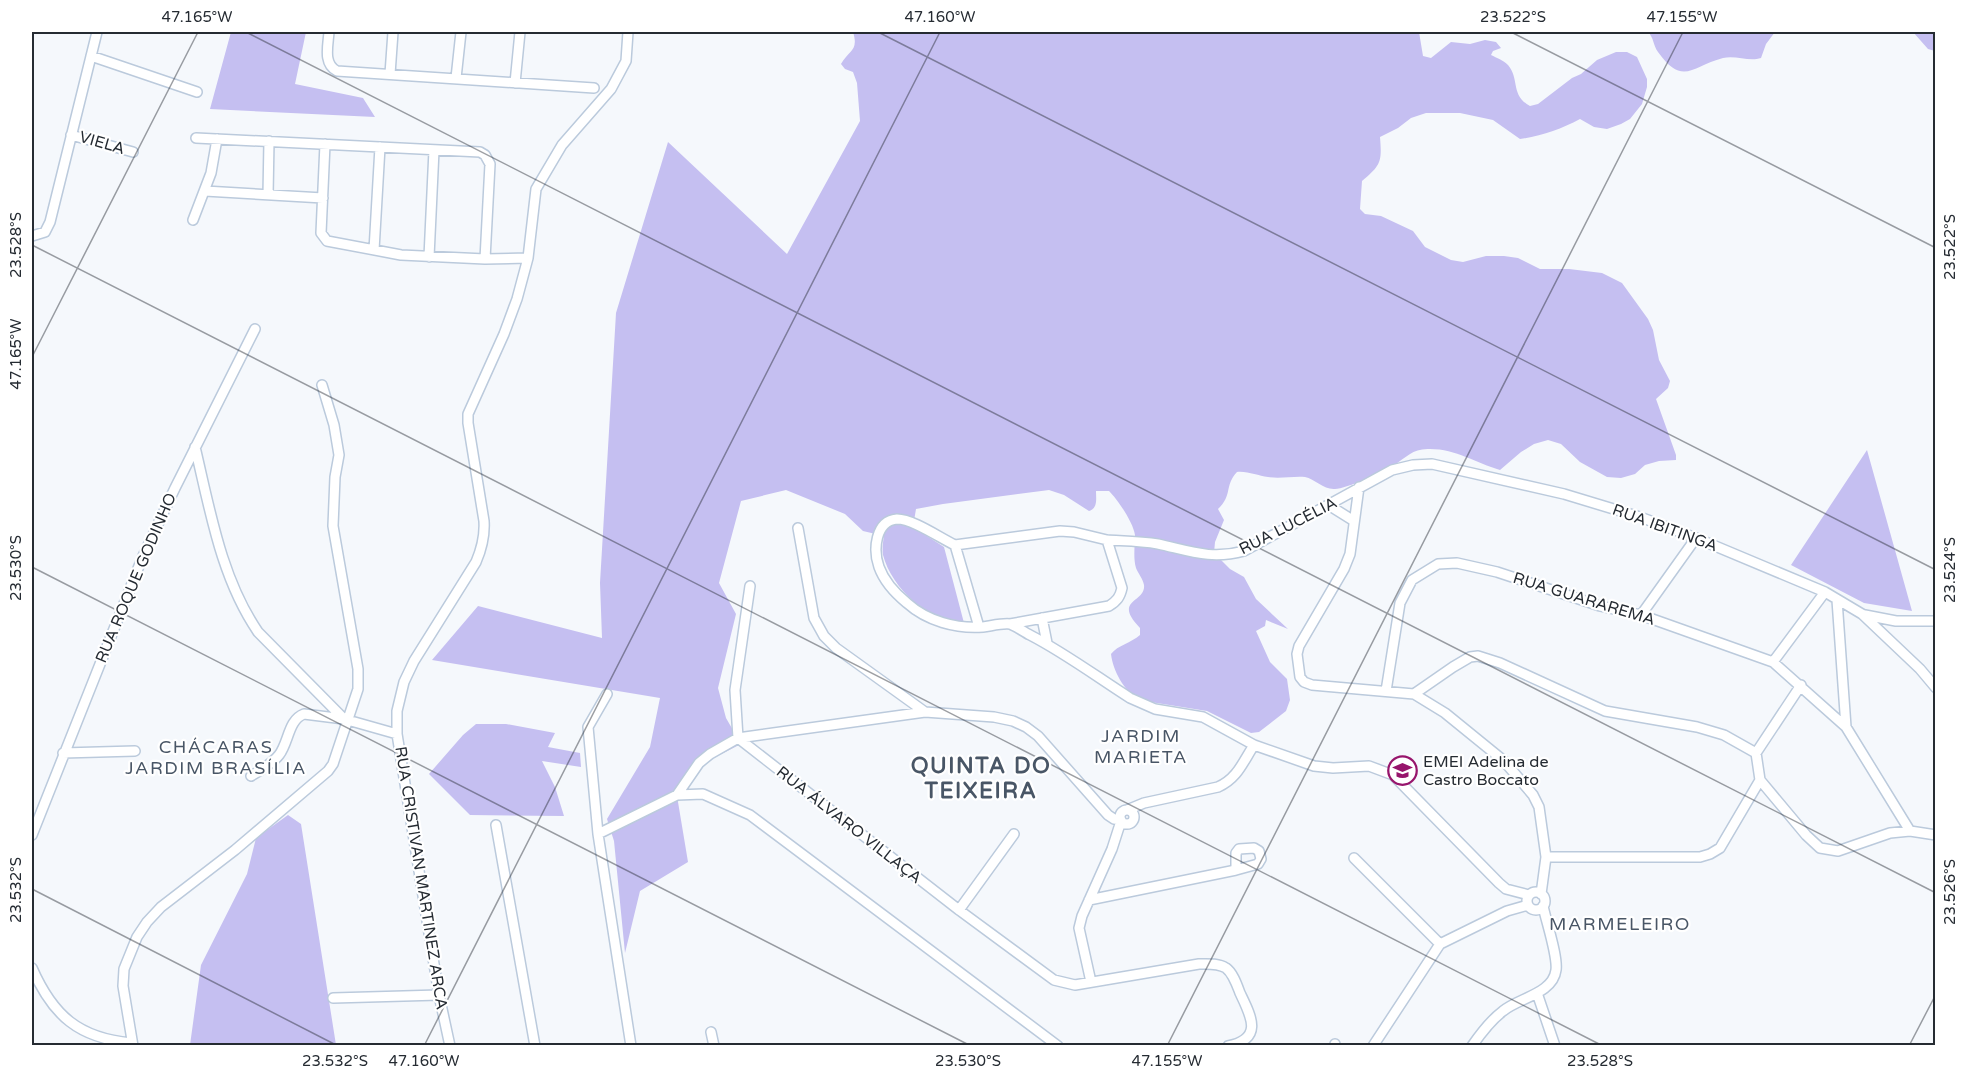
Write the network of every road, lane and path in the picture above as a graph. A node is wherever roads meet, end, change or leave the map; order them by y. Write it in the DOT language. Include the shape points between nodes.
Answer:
graph roads {
  1 [pos="97,32"];
  2 [pos="328,32"];
  3 [pos="393,32"];
  4 [pos="461,32"];
  5 [pos="520,32"];
  6 [pos="628,32"];
  7 [pos="91,56"];
  8 [pos="390,74"];
  9 [pos="456,78"];
  10 [pos="515,83"];
  11 [pos="594,88"];
  12 [pos="197,92"];
  13 [pos="71,135"];
  14 [pos="196,138"];
  15 [pos="217,139"];
  16 [pos="270,141"];
  17 [pos="325,144"];
  18 [pos="380,147"];
  19 [pos="434,150"];
  20 [pos="133,152"];
  21 [pos="206,191"];
  22 [pos="268,195"];
  23 [pos="323,198"];
  24 [pos="193,220"];
  25 [pos="32,236"];
  26 [pos="374,250"];
  27 [pos="429,257"];
  28 [pos="528,258"];
  29 [pos="485,259"];
  30 [pos="255,329"];
  31 [pos="322,385"];
  32 [pos="195,447"];
  33 [pos="1359,488"];
  34 [pos="1330,506"];
  35 [pos="1354,521"];
  36 [pos="798,528"];
  37 [pos="1696,538"];
  38 [pos="1107,540"];
  39 [pos="955,545"];
  40 [pos="750,586"];
  41 [pos="1825,592"];
  42 [pos="1838,600"];
  43 [pos="1862,614"];
  44 [pos="1641,615"];
  45 [pos="1042,618"];
  46 [pos="1935,621"];
  47 [pos="1010,624"];
  48 [pos="979,627"];
  49 [pos="1047,644"];
  50 [pos="1773,662"];
  51 [pos="1801,685"];
  52 [pos="1935,688"];
  53 [pos="1386,691"];
  54 [pos="607,694"];
  55 [pos="1414,694"];
  56 [pos="926,712"];
  57 [pos="346,720"];
  58 [pos="1846,727"];
  59 [pos="397,734"];
  60 [pos="738,738"];
  61 [pos="1254,745"];
  62 [pos="135,751"];
  63 [pos="63,753"];
  64 [pos="1756,753"];
  65 [pos="251,776"];
  66 [pos="1760,780"];
  67 [pos="677,795"];
  68 [pos="1126,817"];
  69 [pos="33,821"];
  70 [pos="496,825"];
  71 [pos="1910,831"];
  72 [pos="598,834"];
  73 [pos="1014,834"];
  74 [pos="32,835"];
  75 [pos="1935,835"];
  76 [pos="1546,857"];
  77 [pos="1354,858"];
  78 [pos="1236,870"];
  79 [pos="1541,894"];
  80 [pos="1089,900"];
  81 [pos="1528,900"];
  82 [pos="1543,906"];
  83 [pos="959,909"];
  84 [pos="1440,944"];
  85 [pos="32,970"];
  86 [pos="1091,982"];
  87 [pos="1537,993"];
  88 [pos="439,995"];
  89 [pos="333,998"];
  90 [pos="711,1032"];
  91 [pos="132,1044"];
  92 [pos="450,1046"];
  93 [pos="535,1046"];
  94 [pos="630,1046"];
  95 [pos="714,1046"];
  96 [pos="1058,1046"];
  97 [pos="1228,1046"];
  98 [pos="1373,1046"];
  99 [pos="1472,1046"];
  100 [pos="1556,1046"];
  1 -- 7 [label="street"];
  2 -- 8 [label="street" via="328,62 333,69"];
  3 -- 8 [label="street"];
  4 -- 9 [label="street"];
  5 -- 10 [label="street"];
  6 -- 28 [label="street, RUA CRISTIVAN MARTINEZ ARCA" via="626,61 610,90 562,145 536,189"];
  7 -- 12 [label="street"];
  7 -- 13 [label="street"];
  8 -- 9 [label="street"];
  9 -- 10 [label="street"];
  10 -- 11 [label="street"];
  13 -- 20 [label="street, VIELA"];
  13 -- 25 [label="street" via="50,222 45,232"];
  14 -- 15 [label="street"];
  15 -- 16 [label="street"];
  15 -- 21 [label="street"];
  16 -- 17 [label="street"];
  16 -- 22 [label="street"];
  17 -- 18 [label="street"];
  17 -- 23 [label="street"];
  18 -- 19 [label="street"];
  18 -- 26 [label="street"];
  19 -- 27 [label="street"];
  19 -- 29 [label="street" via="480,152 488,159"];
  21 -- 22 [label="street"];
  21 -- 24 [label="street"];
  22 -- 23 [label="street"];
  23 -- 26 [label="street" via="321,233 325,239"];
  26 -- 27 [label="street"];
  27 -- 29 [label="street"];
  28 -- 29 [label="street"];
  28 -- 59 [label="street, RUA CRISTIVAN MARTINEZ ARCA" via="512,316 468,414 484,521 482,550 404,682 397,711"];
  30 -- 32 [label="street, RUA ROQUE GODINHO"];
  31 -- 57 [label="street" via="339,455 333,526 358,669 358,688"];
  32 -- 57 [label="street" via="213,524 248,617 271,647"];
  32 -- 63 [label="street, RUA ROQUE GODINHO" via="139,567"];
  33 -- 34 [label="street, RUA LUCÉLIA"];
  33 -- 35 [label="street"];
  33 -- 37 [label="street, RUA IBITINGA" via="1392,470 1432,464 1564,494"];
  34 -- 35 [label="street"];
  34 -- 38 [label="street, RUA LUCÉLIA" via="1228,556"];
  35 -- 53 [label="street" via="1353,545 1344,569 1299,646 1297,663 1300,677 1312,685"];
  36 -- 56 [label="street" via="814,618 824,636"];
  37 -- 41 [label="street, RUA IBITINGA"];
  37 -- 44 [label="street"];
  38 -- 39 [label="street, RUA LUCÉLIA" via="1060,531"];
  38 -- 45 [label="street" via="1122,588 1116,602"];
  39 -- 48 [label="street"];
  39 -- 48 [label="street" via="911,522 889,521 882,526 877,540 879,567 908,605 938,621 958,627"];
  40 -- 60 [label="street" via="735,690"];
  41 -- 42 [label="street, RUA IBITINGA"];
  41 -- 50 [label="street"];
  42 -- 43 [label="street, RUA IBITINGA"];
  42 -- 58 [label="street"];
  43 -- 46 [label="street" via="1896,621"];
  43 -- 52 [label="street, RUA IBITINGA"];
  44 -- 50 [label="street, RUA GUARAREMA"];
  44 -- 53 [label="street, RUA GUARAREMA" via="1600,606 1497,572 1457,563 1438,564 1412,580 1400,603"];
  45 -- 47 [label="street"];
  45 -- 49 [label="street"];
  47 -- 48 [label="street"];
  47 -- 49 [label="street"];
  49 -- 61 [label="street" via="1137,702 1203,717"];
  50 -- 51 [label="street, RUA GUARAREMA"];
  51 -- 58 [label="street, RUA GUARAREMA"];
  51 -- 64 [label="street"];
  53 -- 55 [label="street"];
  54 -- 72 [label="street" via="588,727"];
  55 -- 64 [label="street" via="1453,667 1478,656 1605,711 1697,727 1724,735"];
  55 -- 76 [label="street" via="1445,713 1504,761 1533,795 1539,807"];
  56 -- 60 [label="street"];
  56 -- 68 [label="street" via="994,717 1026,727 1111,818"];
  57 -- 59 [label="street"];
  57 -- 65 [label="street" via="298,716 277,758"];
  57 -- 91 [label="street" via="333,764 321,779 175,895 147,922 124,969"];
  58 -- 71 [label="street"];
  59 -- 88 [label="street, RUA CRISTIVAN MARTINEZ ARCA"];
  60 -- 67 [label="street" via="699,763"];
  60 -- 83 [label="street, RUA ÁLVARO VILLAÇA"];
  61 -- 68 [label="street" via="1226,784 1144,803"];
  61 -- 81 [label="street" via="1314,766 1369,766 1393,775 1499,883"];
  62 -- 63 [label="street"];
  63 -- 69 [label="street, RUA ROQUE GODINHO"];
  64 -- 66 [label="street"];
  66 -- 71 [label="street" via="1820,848 1847,849 1890,833"];
  66 -- 76 [label="street" via="1720,848 1710,854"];
  67 -- 72 [label="street"];
  67 -- 96 [label="street" via="703,794 750,815"];
  68 -- 80 [label="street"];
  69 -- 74 [label="street, RUA ROQUE GODINHO"];
  70 -- 93 [label="street"];
  71 -- 75 [label="street"];
  72 -- 94 [label="street"];
  73 -- 83 [label="street"];
  76 -- 79 [label="street"];
  77 -- 84 [label="street"];
  78 -- 80 [label="street"];
  79 -- 81 [label="street" via="1534,892"];
  79 -- 82 [label="street"];
  80 -- 86 [label="street" via="1079,928"];
  81 -- 82 [label="street" via="1534,910"];
  81 -- 84 [label="street"];
  82 -- 87 [label="street" via="1556,971"];
  83 -- 86 [label="street, RUA ÁLVARO VILLAÇA" via="1054,980 1075,985"];
  84 -- 98 [label="street"];
  85 -- 91 [label="street" via="55,1007 72,1023 99,1038"];
  86 -- 97 [label="street, RUA ÁLVARO VILLAÇA" via="1199,964 1226,968 1252,1018 1247,1039"];
  87 -- 99 [label="street" via="1500,1012"];
  87 -- 100 [label="street"];
  88 -- 89 [label="street"];
  88 -- 92 [label="street, RUA CRISTIVAN MARTINEZ ARCA"];
  90 -- 95 [label="street"];
}
